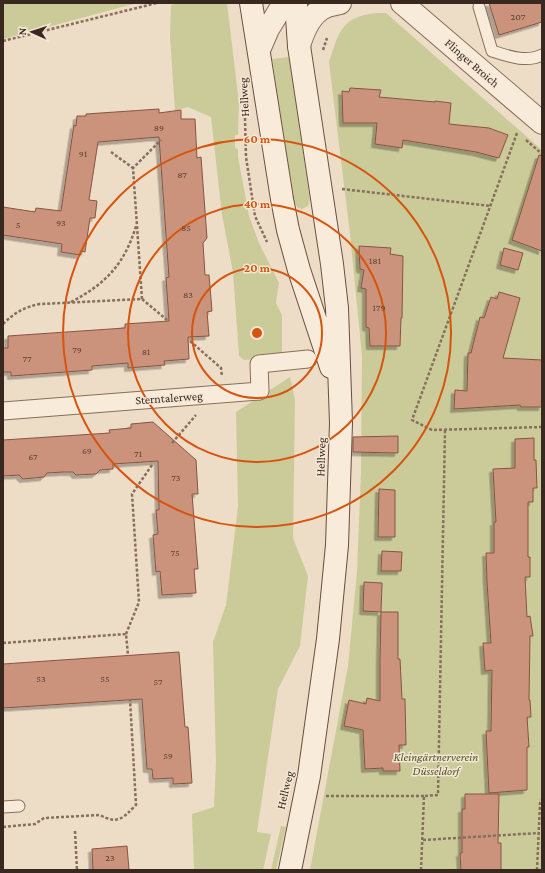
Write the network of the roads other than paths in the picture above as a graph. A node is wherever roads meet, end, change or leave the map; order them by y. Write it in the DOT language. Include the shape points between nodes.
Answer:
graph roads {
  1 [pos="251,3"];
  2 [pos="291,3"];
  3 [pos="402,3"];
  4 [pos="332,5"];
  5 [pos="479,7"];
  6 [pos="299,46"];
  7 [pos="259,50"];
  8 [pos="542,56"];
  9 [pos="542,123"];
  10 [pos="308,359"];
  11 [pos="339,391"];
  12 [pos="3,411"];
  13 [pos="19,806"];
  14 [pos="3,807"];
  15 [pos="290,870"];
  1 -- 7 [label="main road, Hellweg"];
  2 -- 4 [label="main road" via="308,8"];
  2 -- 6 [label="main road, Hellweg"];
  2 -- 7 [label="main road" via="268,29"];
  3 -- 9 [label="main road, Flinger Broich"];
  4 -- 6 [label="main road" via="313,17"];
  5 -- 8 [label="lane" via="492,51 514,58"];
  6 -- 11 [label="main road, Hellweg" via="332,264 337,308"];
  7 -- 11 [label="main road, Hellweg" via="288,230"];
  10 -- 12 [label="street, Sterntalerweg" via="259,364 260,391"];
  11 -- 15 [label="main road, Hellweg" via="340,485 335,573 309,776"];
  13 -- 14 [label="lane"];
}
